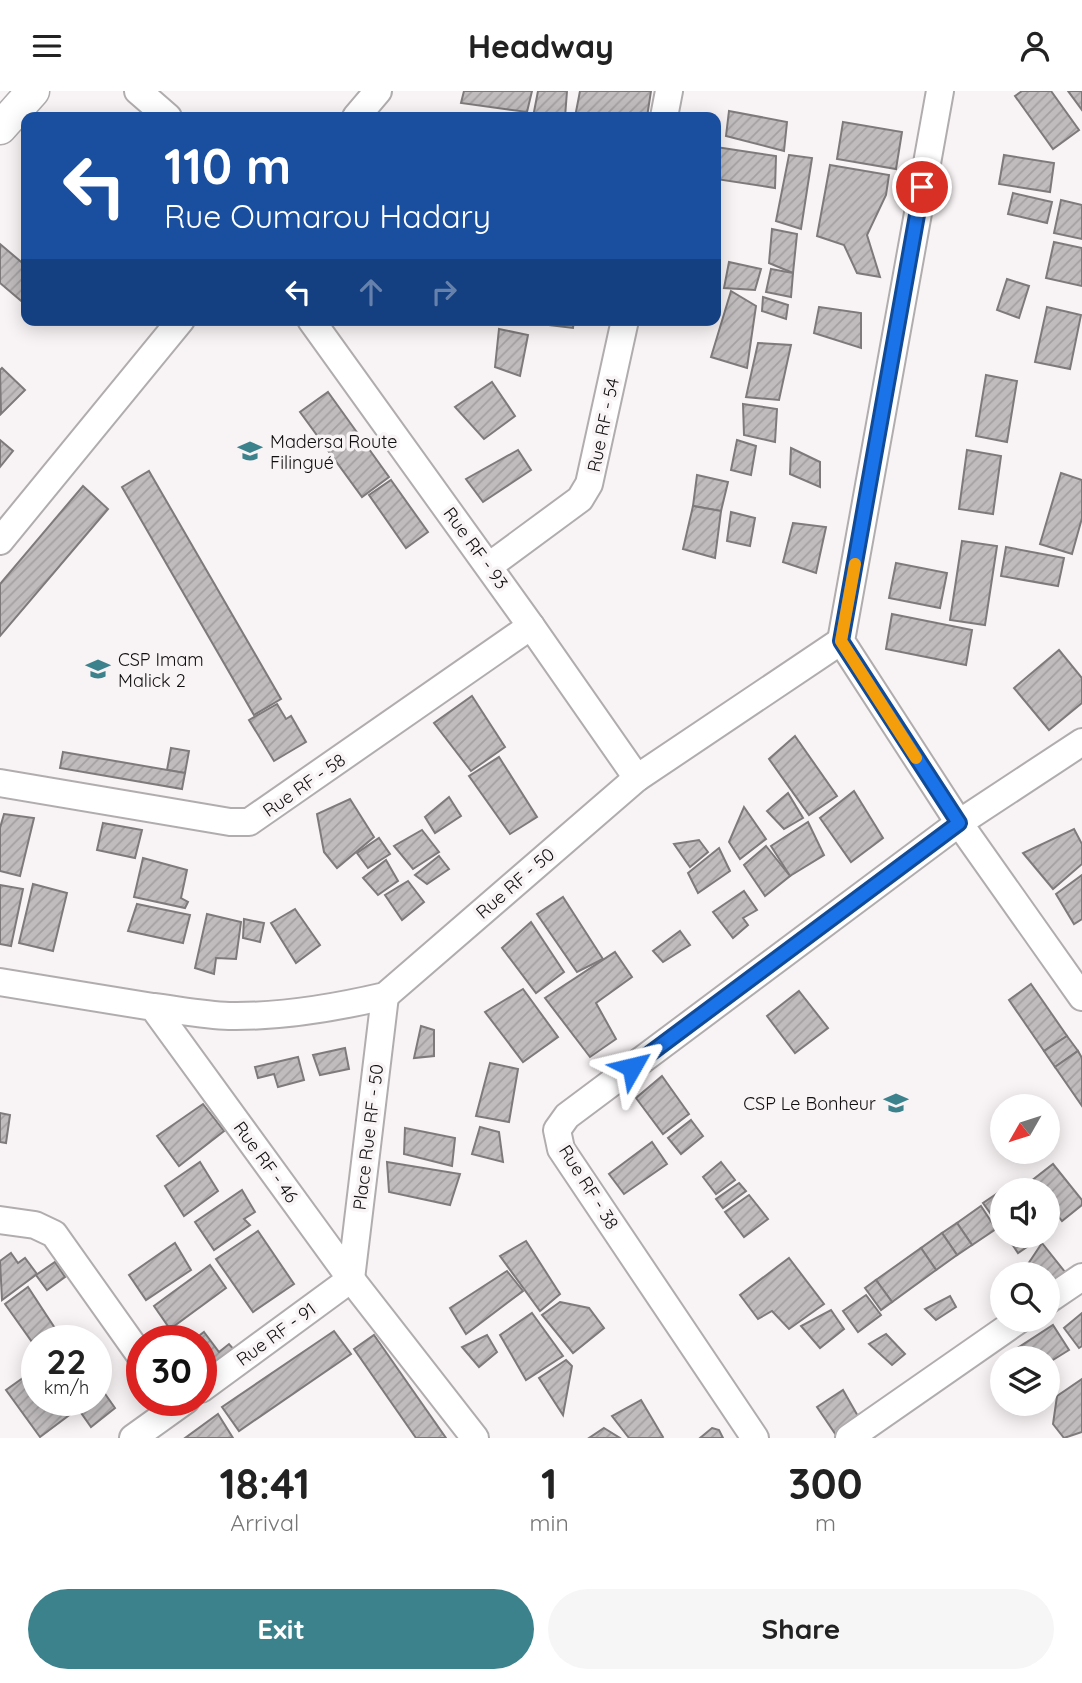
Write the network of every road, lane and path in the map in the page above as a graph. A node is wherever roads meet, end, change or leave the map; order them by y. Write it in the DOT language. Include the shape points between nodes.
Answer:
graph roads {
  1 [pos="33,91"];
  2 [pos="138,91"];
  3 [pos="378,91"];
  4 [pos="669,91"];
  5 [pos="960,91"];
  6 [pos="938,99"];
  7 [pos="162,112"];
  8 [pos="360,112"];
  9 [pos="665,112"];
  10 [pos="0,128"];
  11 [pos="176,326"];
  12 [pos="316,326"];
  13 [pos="624,326"];
  14 [pos="0,541"];
  15 [pos="489,566"];
  16 [pos="531,626"];
  17 [pos="841,641"];
  18 [pos="1082,742"];
  19 [pos="637,778"];
  20 [pos="0,783"];
  21 [pos="959,823"];
  22 [pos="0,982"];
  23 [pos="1079,986"];
  24 [pos="385,996"];
  25 [pos="153,1007"];
  26 [pos="0,1220"];
  27 [pos="1082,1277"];
  28 [pos="351,1279"];
  29 [pos="1060,1292"];
  30 [pos="1001,1332"];
  31 [pos="126,1336"];
  32 [pos="217,1377"];
  33 [pos="160,1416"];
  34 [pos="132,1438"];
  35 [pos="475,1438"];
  36 [pos="755,1438"];
  37 [pos="849,1438"];
  1 -- 10 [label="street"];
  2 -- 7 [label="street"];
  3 -- 8 [label="street"];
  4 -- 9 [label="street"];
  5 -- 6 [label="street"];
  6 -- 17 [label="street"];
  11 -- 14 [label="street"];
  12 -- 15 [label="street, Rue RF - 93"];
  13 -- 15 [label="street, Rue RF - 54" via="589,484 580,499"];
  15 -- 16 [label="street, Rue RF - 93"];
  16 -- 19 [label="street, Rue RF - 93"];
  16 -- 20 [label="street, Rue RF - 58" via="249,822"];
  17 -- 19 [label="street, Rue RF - 50"];
  17 -- 21 [label="street"];
  18 -- 21 [label="street, Rue RF - 38"];
  19 -- 24 [label="street, Rue RF - 50"];
  21 -- 23 [label="street"];
  21 -- 36 [label="street, Rue RF - 38" via="566,1116 557,1130 561,1149"];
  22 -- 25 [label="street"];
  24 -- 25 [label="street, Rue RF - 50" via="337,1008 228,1016"];
  24 -- 28 [label="street, Place Rue RF - 50"];
  25 -- 28 [label="street, Rue RF - 46"];
  26 -- 31 [label="street" via="35,1225 54,1234"];
  27 -- 29 [label="street"];
  28 -- 32 [label="street, Rue RF - 91"];
  28 -- 35 [label="street, Rue RF - 46"];
  30 -- 37 [label="street"];
  33 -- 34 [label="street"];
}
